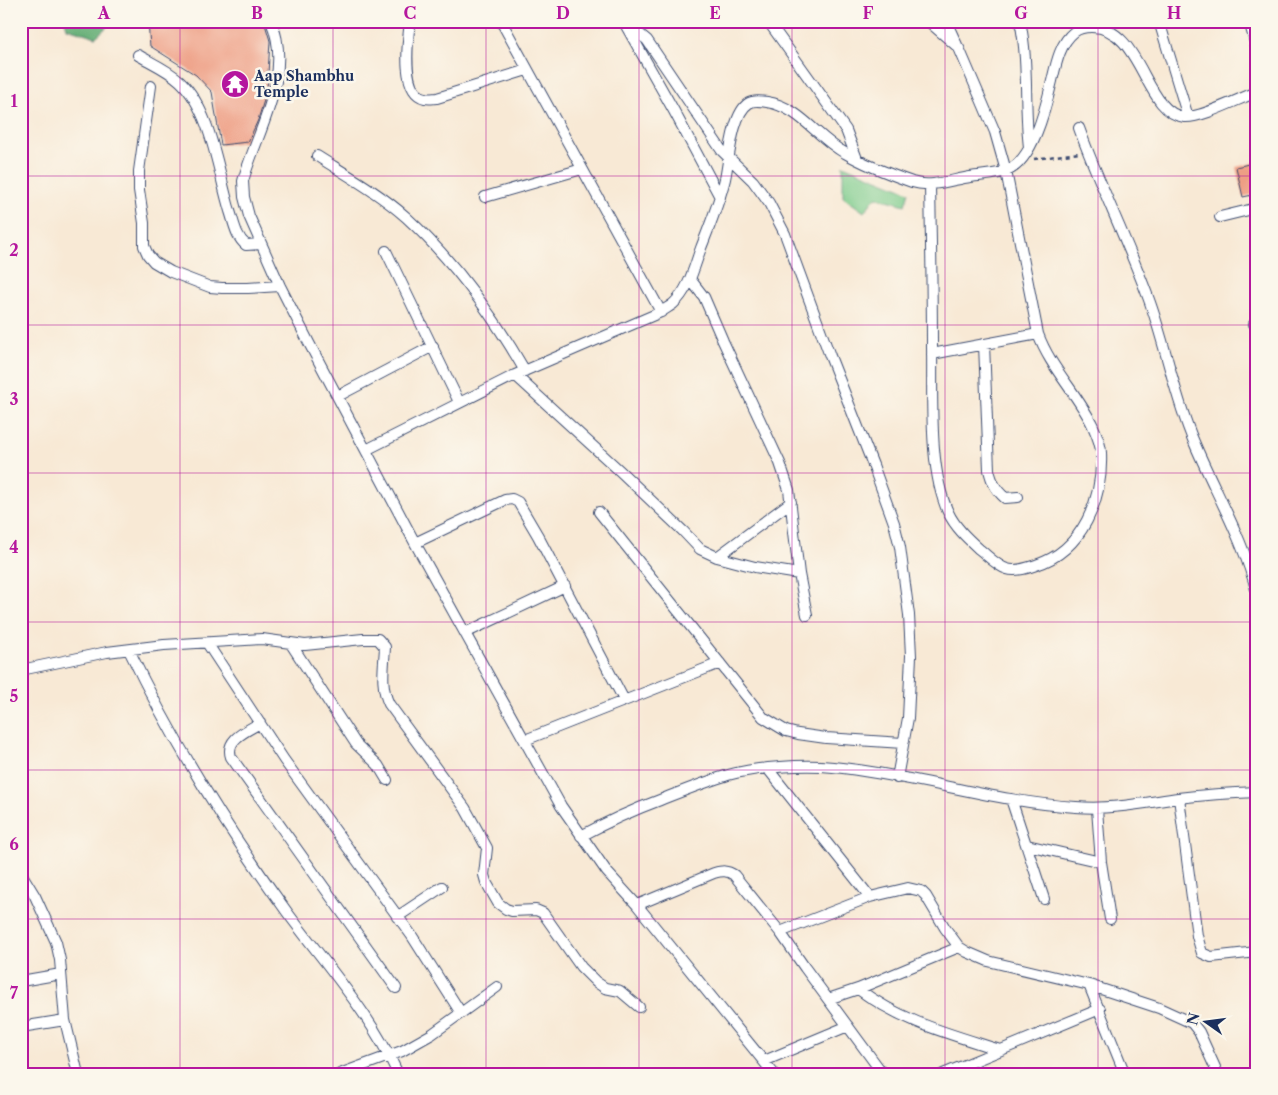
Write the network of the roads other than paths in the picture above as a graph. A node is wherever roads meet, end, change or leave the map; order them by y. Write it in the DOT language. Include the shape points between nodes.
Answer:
graph roads {
  1 [pos="271,21"];
  2 [pos="410,21"];
  3 [pos="501,21"];
  4 [pos="768,21"];
  5 [pos="928,21"];
  6 [pos="946,21"];
  7 [pos="1020,21"];
  8 [pos="1159,21"];
  9 [pos="1249,21"];
  10 [pos="625,24"];
  11 [pos="958,48"];
  12 [pos="1257,49"];
  13 [pos="138,55"];
  14 [pos="527,70"];
  15 [pos="151,86"];
  16 [pos="1257,92"];
  17 [pos="1188,117"];
  18 [pos="1079,128"];
  19 [pos="1027,152"];
  20 [pos="317,156"];
  21 [pos="729,158"];
  22 [pos="857,159"];
  23 [pos="582,169"];
  24 [pos="1006,171"];
  25 [pos="930,185"];
  26 [pos="485,197"];
  27 [pos="720,197"];
  28 [pos="1257,208"];
  29 [pos="1220,217"];
  30 [pos="261,244"];
  31 [pos="386,251"];
  32 [pos="690,279"];
  33 [pos="280,286"];
  34 [pos="661,312"];
  35 [pos="1038,334"];
  36 [pos="984,344"];
  37 [pos="433,346"];
  38 [pos="932,354"];
  39 [pos="520,373"];
  40 [pos="338,396"];
  41 [pos="459,402"];
  42 [pos="366,450"];
  43 [pos="1018,497"];
  44 [pos="791,502"];
  45 [pos="599,512"];
  46 [pos="415,543"];
  47 [pos="717,557"];
  48 [pos="799,574"];
  49 [pos="565,586"];
  50 [pos="1257,593"];
  51 [pos="807,615"];
  52 [pos="465,633"];
  53 [pos="207,643"];
  54 [pos="291,644"];
  55 [pos="129,650"];
  56 [pos="720,663"];
  57 [pos="21,670"];
  58 [pos="624,700"];
  59 [pos="260,723"];
  60 [pos="525,740"];
  61 [pos="904,743"];
  62 [pos="768,769"];
  63 [pos="897,778"];
  64 [pos="387,780"];
  65 [pos="1257,792"];
  66 [pos="1179,798"];
  67 [pos="1011,799"];
  68 [pos="1097,809"];
  69 [pos="581,836"];
  70 [pos="1027,845"];
  71 [pos="1101,862"];
  72 [pos="21,873"];
  73 [pos="442,887"];
  74 [pos="870,897"];
  75 [pos="1044,899"];
  76 [pos="637,905"];
  77 [pos="398,917"];
  78 [pos="1110,919"];
  79 [pos="780,932"];
  80 [pos="959,947"];
  81 [pos="1257,952"];
  82 [pos="61,974"];
  83 [pos="21,981"];
  84 [pos="1089,985"];
  85 [pos="497,987"];
  86 [pos="396,988"];
  87 [pos="858,989"];
  88 [pos="828,999"];
  89 [pos="639,1007"];
  90 [pos="1100,1009"];
  91 [pos="461,1013"];
  92 [pos="65,1020"];
  93 [pos="848,1026"];
  94 [pos="21,1027"];
  95 [pos="1000,1050"];
  96 [pos="390,1055"];
  97 [pos="764,1061"];
  98 [pos="78,1074"];
  99 [pos="340,1074"];
  100 [pos="398,1074"];
  101 [pos="774,1074"];
  102 [pos="883,1074"];
  103 [pos="943,1074"];
  104 [pos="1125,1074"];
  105 [pos="1218,1074"];
  1 -- 30 [label="street" via="278,50 275,88 243,181 249,216"];
  2 -- 14 [label="street" via="406,63 412,84 425,98 437,98"];
  3 -- 14 [label="street"];
  4 -- 22 [label="street" via="846,130"];
  5 -- 11 [label="street"];
  6 -- 11 [label="street"];
  7 -- 19 [label="street"];
  8 -- 17 [label="street"];
  9 -- 12 [label="street"];
  10 -- 21 [label="street" via="647,40"];
  10 -- 27 [label="street"];
  11 -- 24 [label="street" via="995,132"];
  13 -- 30 [label="street" via="164,69 186,87 209,129 238,236 246,245"];
  14 -- 23 [label="street"];
  15 -- 33 [label="street" via="139,171 144,246 148,255 171,272 210,287"];
  16 -- 17 [label="street"];
  17 -- 19 [label="street" via="1177,115 1164,106 1131,51 1118,38 1106,28 1084,27 1074,32 1061,50 1044,111"];
  18 -- 50 [label="street" via="1148,297 1194,441 1240,541"];
  19 -- 24 [label="street" via="1019,163"];
  20 -- 39 [label="street" via="374,192 406,217 435,247 504,334"];
  21 -- 22 [label="street" via="736,120 741,111 748,104 764,101 788,108 836,148"];
  21 -- 27 [label="street"];
  21 -- 61 [label="street" via="753,181 785,234 894,522 904,575 911,656"];
  22 -- 25 [label="street" via="913,182"];
  23 -- 26 [label="street"];
  23 -- 34 [label="street"];
  24 -- 25 [label="street"];
  24 -- 35 [label="street"];
  25 -- 38 [label="street"];
  27 -- 32 [label="street"];
  28 -- 29 [label="street"];
  30 -- 33 [label="street"];
  31 -- 37 [label="street"];
  32 -- 34 [label="street" via="672,305"];
  32 -- 44 [label="street" via="704,297 765,429 780,463"];
  33 -- 40 [label="street"];
  34 -- 39 [label="street"];
  35 -- 36 [label="street"];
  35 -- 38 [label="street" via="1043,348 1084,409 1098,436 1101,451 1096,496 1081,532 1047,562 1023,568 1006,569 997,563 964,536 948,512 936,469"];
  36 -- 38 [label="street"];
  36 -- 43 [label="street" via="989,470 998,492 1005,498"];
  37 -- 40 [label="street"];
  37 -- 41 [label="street"];
  39 -- 41 [label="street"];
  39 -- 47 [label="street" via="700,549"];
  40 -- 42 [label="street"];
  41 -- 42 [label="street"];
  42 -- 46 [label="street"];
  44 -- 47 [label="street"];
  44 -- 48 [label="street"];
  45 -- 56 [label="street"];
  46 -- 49 [label="street" via="512,499 522,507"];
  46 -- 52 [label="street"];
  47 -- 48 [label="street"];
  48 -- 51 [label="street"];
  49 -- 52 [label="street"];
  49 -- 58 [label="street"];
  52 -- 60 [label="street"];
  53 -- 54 [label="street" via="262,639"];
  53 -- 55 [label="street"];
  53 -- 59 [label="street"];
  54 -- 64 [label="street" via="356,744 378,765"];
  54 -- 89 [label="street" via="372,638 382,642 385,647 383,681 386,698 465,808 487,848 484,875 498,903 512,911 536,910 543,913 581,967 596,982 620,991"];
  55 -- 57 [label="street"];
  55 -- 96 [label="street" via="152,698 215,807 287,912 373,1026"];
  56 -- 58 [label="street"];
  56 -- 61 [label="street" via="763,717 786,731 826,738"];
  58 -- 60 [label="street"];
  59 -- 77 [label="street"];
  59 -- 86 [label="street" via="232,742 231,757"];
  60 -- 69 [label="street"];
  61 -- 63 [label="street"];
  62 -- 63 [label="street" via="834,767"];
  62 -- 69 [label="street" via="730,775 691,788 606,822"];
  62 -- 74 [label="street"];
  63 -- 67 [label="street"];
  65 -- 66 [label="street"];
  66 -- 68 [label="street"];
  66 -- 81 [label="street" via="1202,953 1211,957"];
  67 -- 68 [label="street"];
  67 -- 70 [label="street"];
  68 -- 71 [label="street"];
  69 -- 76 [label="street"];
  70 -- 71 [label="street"];
  70 -- 75 [label="street"];
  71 -- 78 [label="street"];
  72 -- 82 [label="street" via="56,942"];
  73 -- 77 [label="street"];
  74 -- 79 [label="street"];
  74 -- 80 [label="street" via="908,888 921,891"];
  76 -- 79 [label="street" via="723,871 734,875"];
  76 -- 97 [label="street"];
  77 -- 91 [label="street"];
  79 -- 88 [label="street"];
  80 -- 84 [label="street" via="988,961"];
  80 -- 87 [label="street"];
  82 -- 83 [label="street"];
  82 -- 92 [label="street"];
  84 -- 90 [label="street"];
  84 -- 105 [label="street" via="1159,1008 1192,1023"];
  85 -- 91 [label="street"];
  87 -- 88 [label="street"];
  87 -- 95 [label="street" via="879,1004 923,1026"];
  88 -- 93 [label="street"];
  90 -- 95 [label="street"];
  90 -- 104 [label="street"];
  91 -- 96 [label="street" via="432,1034"];
  92 -- 94 [label="street"];
  92 -- 98 [label="street"];
  93 -- 97 [label="street"];
  93 -- 102 [label="street"];
  95 -- 103 [label="street"];
  96 -- 99 [label="street"];
  96 -- 100 [label="street"];
  97 -- 101 [label="street"];
}
